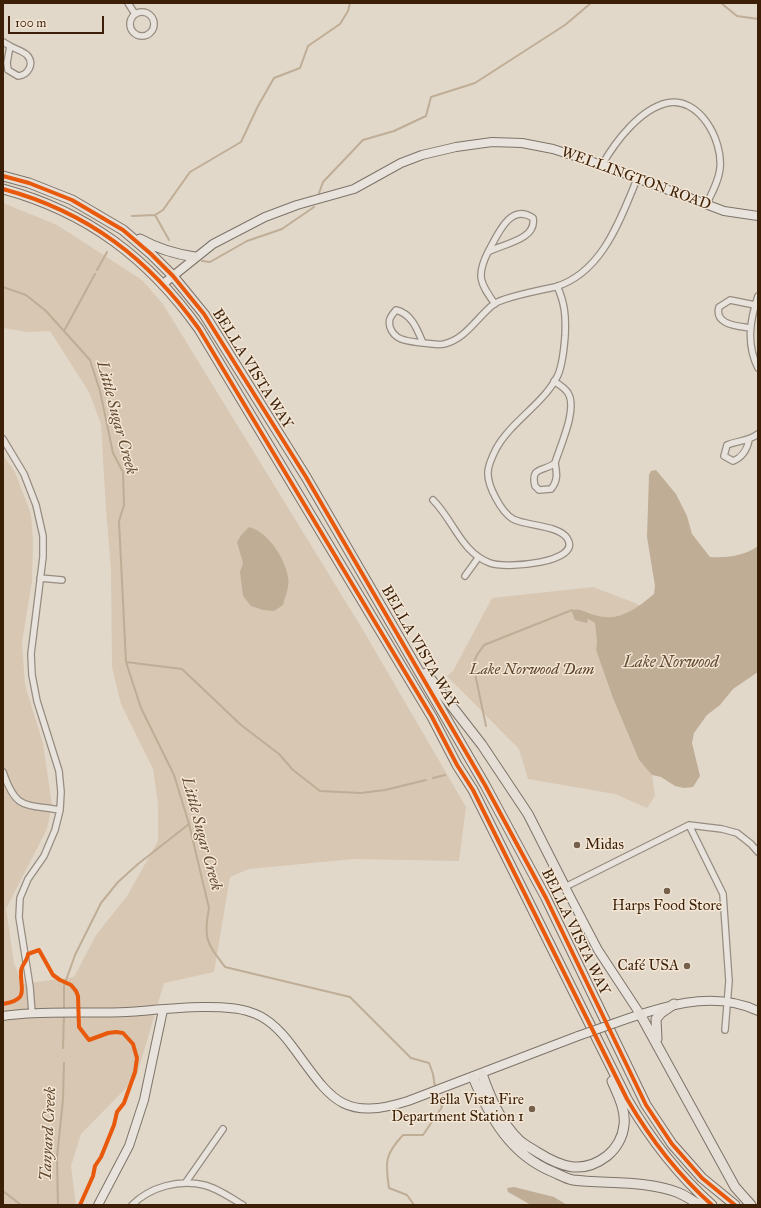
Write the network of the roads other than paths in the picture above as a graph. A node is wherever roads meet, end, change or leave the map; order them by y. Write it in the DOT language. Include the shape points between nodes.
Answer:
graph roads {
  1 [pos="128,3"];
  2 [pos="135,14"];
  3 [pos="3,42"];
  4 [pos="10,46"];
  5 [pos="602,164"];
  6 [pos="3,176"];
  7 [pos="637,179"];
  8 [pos="3,189"];
  9 [pos="706,205"];
  10 [pos="758,216"];
  11 [pos="123,230"];
  12 [pos="488,252"];
  13 [pos="195,257"];
  14 [pos="173,276"];
  15 [pos="163,284"];
  16 [pos="557,286"];
  17 [pos="758,296"];
  18 [pos="495,304"];
  19 [pos="755,305"];
  20 [pos="750,328"];
  21 [pos="423,343"];
  22 [pos="758,368"];
  23 [pos="554,381"];
  24 [pos="758,434"];
  25 [pos="3,439"];
  26 [pos="750,440"];
  27 [pos="555,463"];
  28 [pos="433,500"];
  29 [pos="478,558"];
  30 [pos="464,576"];
  31 [pos="40,578"];
  32 [pos="62,580"];
  33 [pos="406,646"];
  34 [pos="3,772"];
  35 [pos="60,810"];
  36 [pos="689,825"];
  37 [pos="758,852"];
  38 [pos="565,887"];
  39 [pos="575,996"];
  40 [pos="726,1002"];
  41 [pos="674,1004"];
  42 [pos="163,1010"];
  43 [pos="758,1011"];
  44 [pos="32,1013"];
  45 [pos="640,1014"];
  46 [pos="3,1016"];
  47 [pos="725,1030"];
  48 [pos="660,1048"];
  49 [pos="478,1076"];
  50 [pos="223,1129"];
  51 [pos="186,1182"];
  52 [pos="98,1205"];
  53 [pos="132,1205"];
  54 [pos="243,1205"];
  55 [pos="700,1205"];
  56 [pos="712,1205"];
  57 [pos="735,1205"];
  58 [pos="751,1205"];
  1 -- 2 [label="street"];
  2 -- 2 [label="street" via="144,12 152,16 152,31 137,35 131,30 130,22"];
  3 -- 4 [label="street"];
  4 -- 4 [label="street" via="30,59 30,67 26,74 18,76 8,70"];
  5 -- 7 [label="street, WELLINGTON ROAD"];
  5 -- 9 [label="street" via="615,142 644,115 667,103 688,105 698,112 707,124 720,153 717,179"];
  5 -- 13 [label="street, WELLINGTON ROAD" via="553,149 522,143 492,142 456,147 401,163 354,189 265,217 236,230"];
  6 -- 11 [label="main road, BELLA VISTA WAY" via="72,200"];
  7 -- 9 [label="street, WELLINGTON ROAD"];
  7 -- 16 [label="street" via="618,224 589,268 576,278"];
  8 -- 15 [label="main road, BELLA VISTA WAY" via="56,207 88,224 128,250"];
  9 -- 10 [label="street, WELLINGTON ROAD" via="724,211"];
  11 -- 13 [label="main road" via="154,247 177,255"];
  11 -- 14 [label="main road, BELLA VISTA WAY"];
  12 -- 12 [label="street" via="511,216 520,213 533,218 531,230 524,237"];
  12 -- 18 [label="street" via="482,264 480,278 483,288"];
  13 -- 14 [label="street, WELLINGTON ROAD"];
  14 -- 15 [label="street, WELLINGTON ROAD"];
  14 -- 33 [label="main road, BELLA VISTA WAY" via="204,314 306,477"];
  15 -- 39 [label="main road, BELLA VISTA WAY" via="199,329 432,717 473,790"];
  16 -- 18 [label="street"];
  16 -- 23 [label="street" via="567,317 564,350"];
  17 -- 19 [label="street"];
  18 -- 21 [label="street" via="460,337 444,344"];
  19 -- 20 [label="street"];
  19 -- 20 [label="street" via="730,300 719,307 719,318"];
  20 -- 22 [label="street" via="753,358"];
  21 -- 21 [label="street" via="410,317 396,310 390,316 392,332 397,338 405,341"];
  23 -- 27 [label="street" via="569,394 572,404"];
  23 -- 29 [label="street" via="506,435 496,450 488,472 492,490 500,506 513,519 564,535 569,546 567,552 523,565 494,565"];
  24 -- 26 [label="street"];
  25 -- 31 [label="street" via="24,474 36,505 43,536"];
  26 -- 26 [label="street" via="727,445 724,456 733,461 739,459"];
  27 -- 27 [label="street" via="537,471 534,481 539,490 551,489 556,484"];
  28 -- 29 [label="street"];
  29 -- 30 [label="street"];
  31 -- 32 [label="street"];
  31 -- 35 [label="street" via="31,654 32,675 37,701 59,770"];
  33 -- 38 [label="main road" via="482,745 528,814"];
  33 -- 57 [label="main road, BELLA VISTA WAY" via="546,898 646,1104 672,1144 702,1178"];
  34 -- 35 [label="street" via="10,792 18,801 28,806"];
  35 -- 44 [label="street" via="44,856 28,879 20,898 19,917"];
  36 -- 37 [label="street" via="722,828 737,833"];
  36 -- 38 [label="street"];
  36 -- 40 [label="street" via="723,894 729,961"];
  38 -- 45 [label="street" via="598,950"];
  39 -- 49 [label="main road" via="591,1040 620,1098 624,1124 620,1139 612,1153 589,1166 576,1168 553,1163 520,1141 502,1121"];
  39 -- 56 [label="main road, BELLA VISTA WAY" via="646,1131 681,1176"];
  40 -- 41 [label="street"];
  40 -- 43 [label="street"];
  40 -- 47 [label="street"];
  41 -- 45 [label="street"];
  41 -- 48 [label="main road" via="656,1019"];
  42 -- 44 [label="street"];
  42 -- 49 [label="street" via="228,1008 251,1012 272,1024 286,1038 326,1090 341,1104 366,1109 390,1107"];
  42 -- 52 [label="street" via="144,1100 129,1146"];
  44 -- 46 [label="street"];
  45 -- 48 [label="main road"];
  45 -- 49 [label="street, bridge"];
  48 -- 58 [label="main road" via="735,1187"];
  49 -- 55 [label="main road" via="485,1106 499,1130 522,1153 545,1169 571,1180 657,1187 679,1193"];
  50 -- 51 [label="street"];
  51 -- 53 [label="street" via="162,1187 140,1197"];
  51 -- 54 [label="street" via="205,1185"];
}
